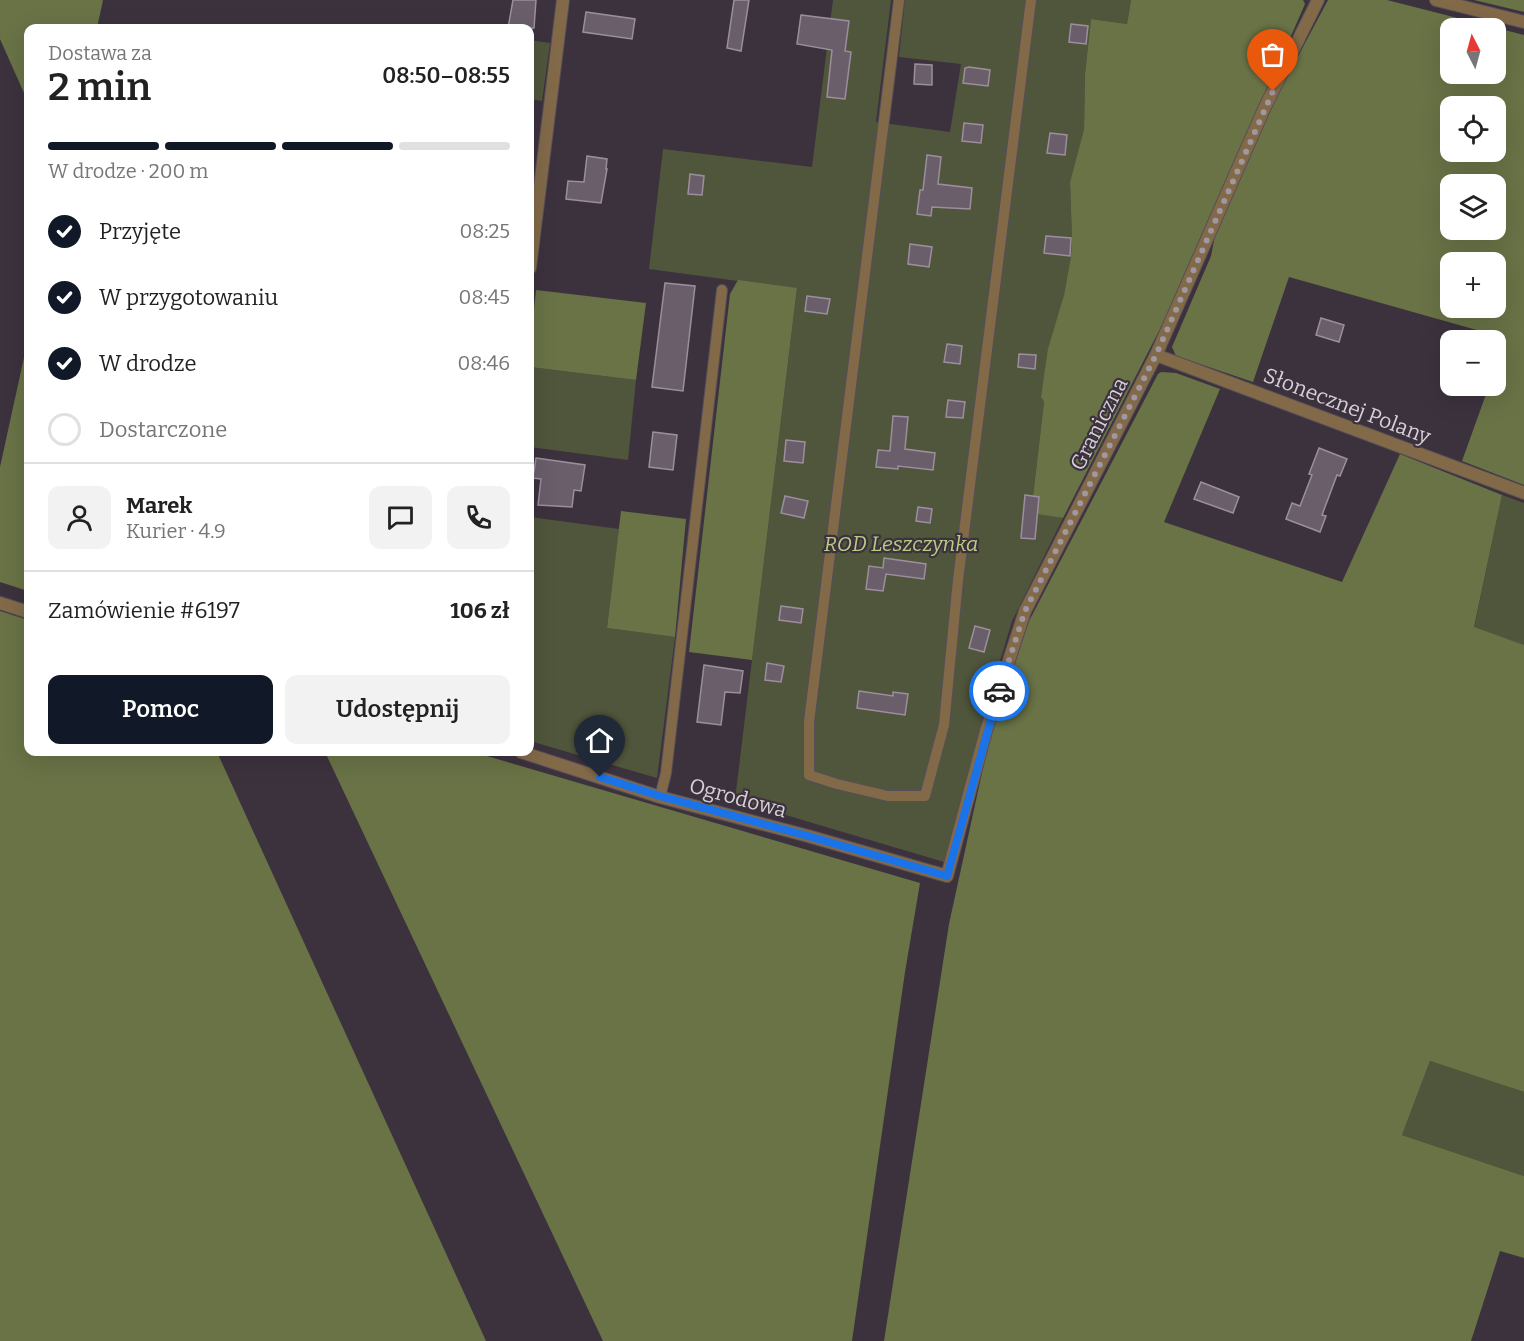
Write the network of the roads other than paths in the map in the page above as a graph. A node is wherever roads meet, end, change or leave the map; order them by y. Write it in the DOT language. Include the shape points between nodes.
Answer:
graph roads {
  1 [pos="563,0"];
  2 [pos="899,0"];
  3 [pos="1030,0"];
  4 [pos="1318,0"];
  5 [pos="1436,0"];
  6 [pos="1524,22"];
  7 [pos="534,236"];
  8 [pos="722,290"];
  9 [pos="1156,355"];
  10 [pos="1524,493"];
  11 [pos="0,603"];
  12 [pos="24,611"];
  13 [pos="534,756"];
  14 [pos="660,796"];
  15 [pos="947,876"];
  1 -- 7 [label="street"];
  2 -- 3 [label="lane" via="809,722 809,775 888,796 925,796 944,725 958,579"];
  4 -- 9 [label="street, Graniczna" via="1264,109"];
  5 -- 6 [label="street"];
  8 -- 14 [label="lane" via="666,773"];
  9 -- 10 [label="street, Słonecznej Polany"];
  9 -- 15 [label="street, Graniczna" via="1025,611 986,731"];
  11 -- 12 [label="street"];
  13 -- 14 [label="street, Ogrodowa"];
  14 -- 15 [label="street, Ogrodowa"];
}
